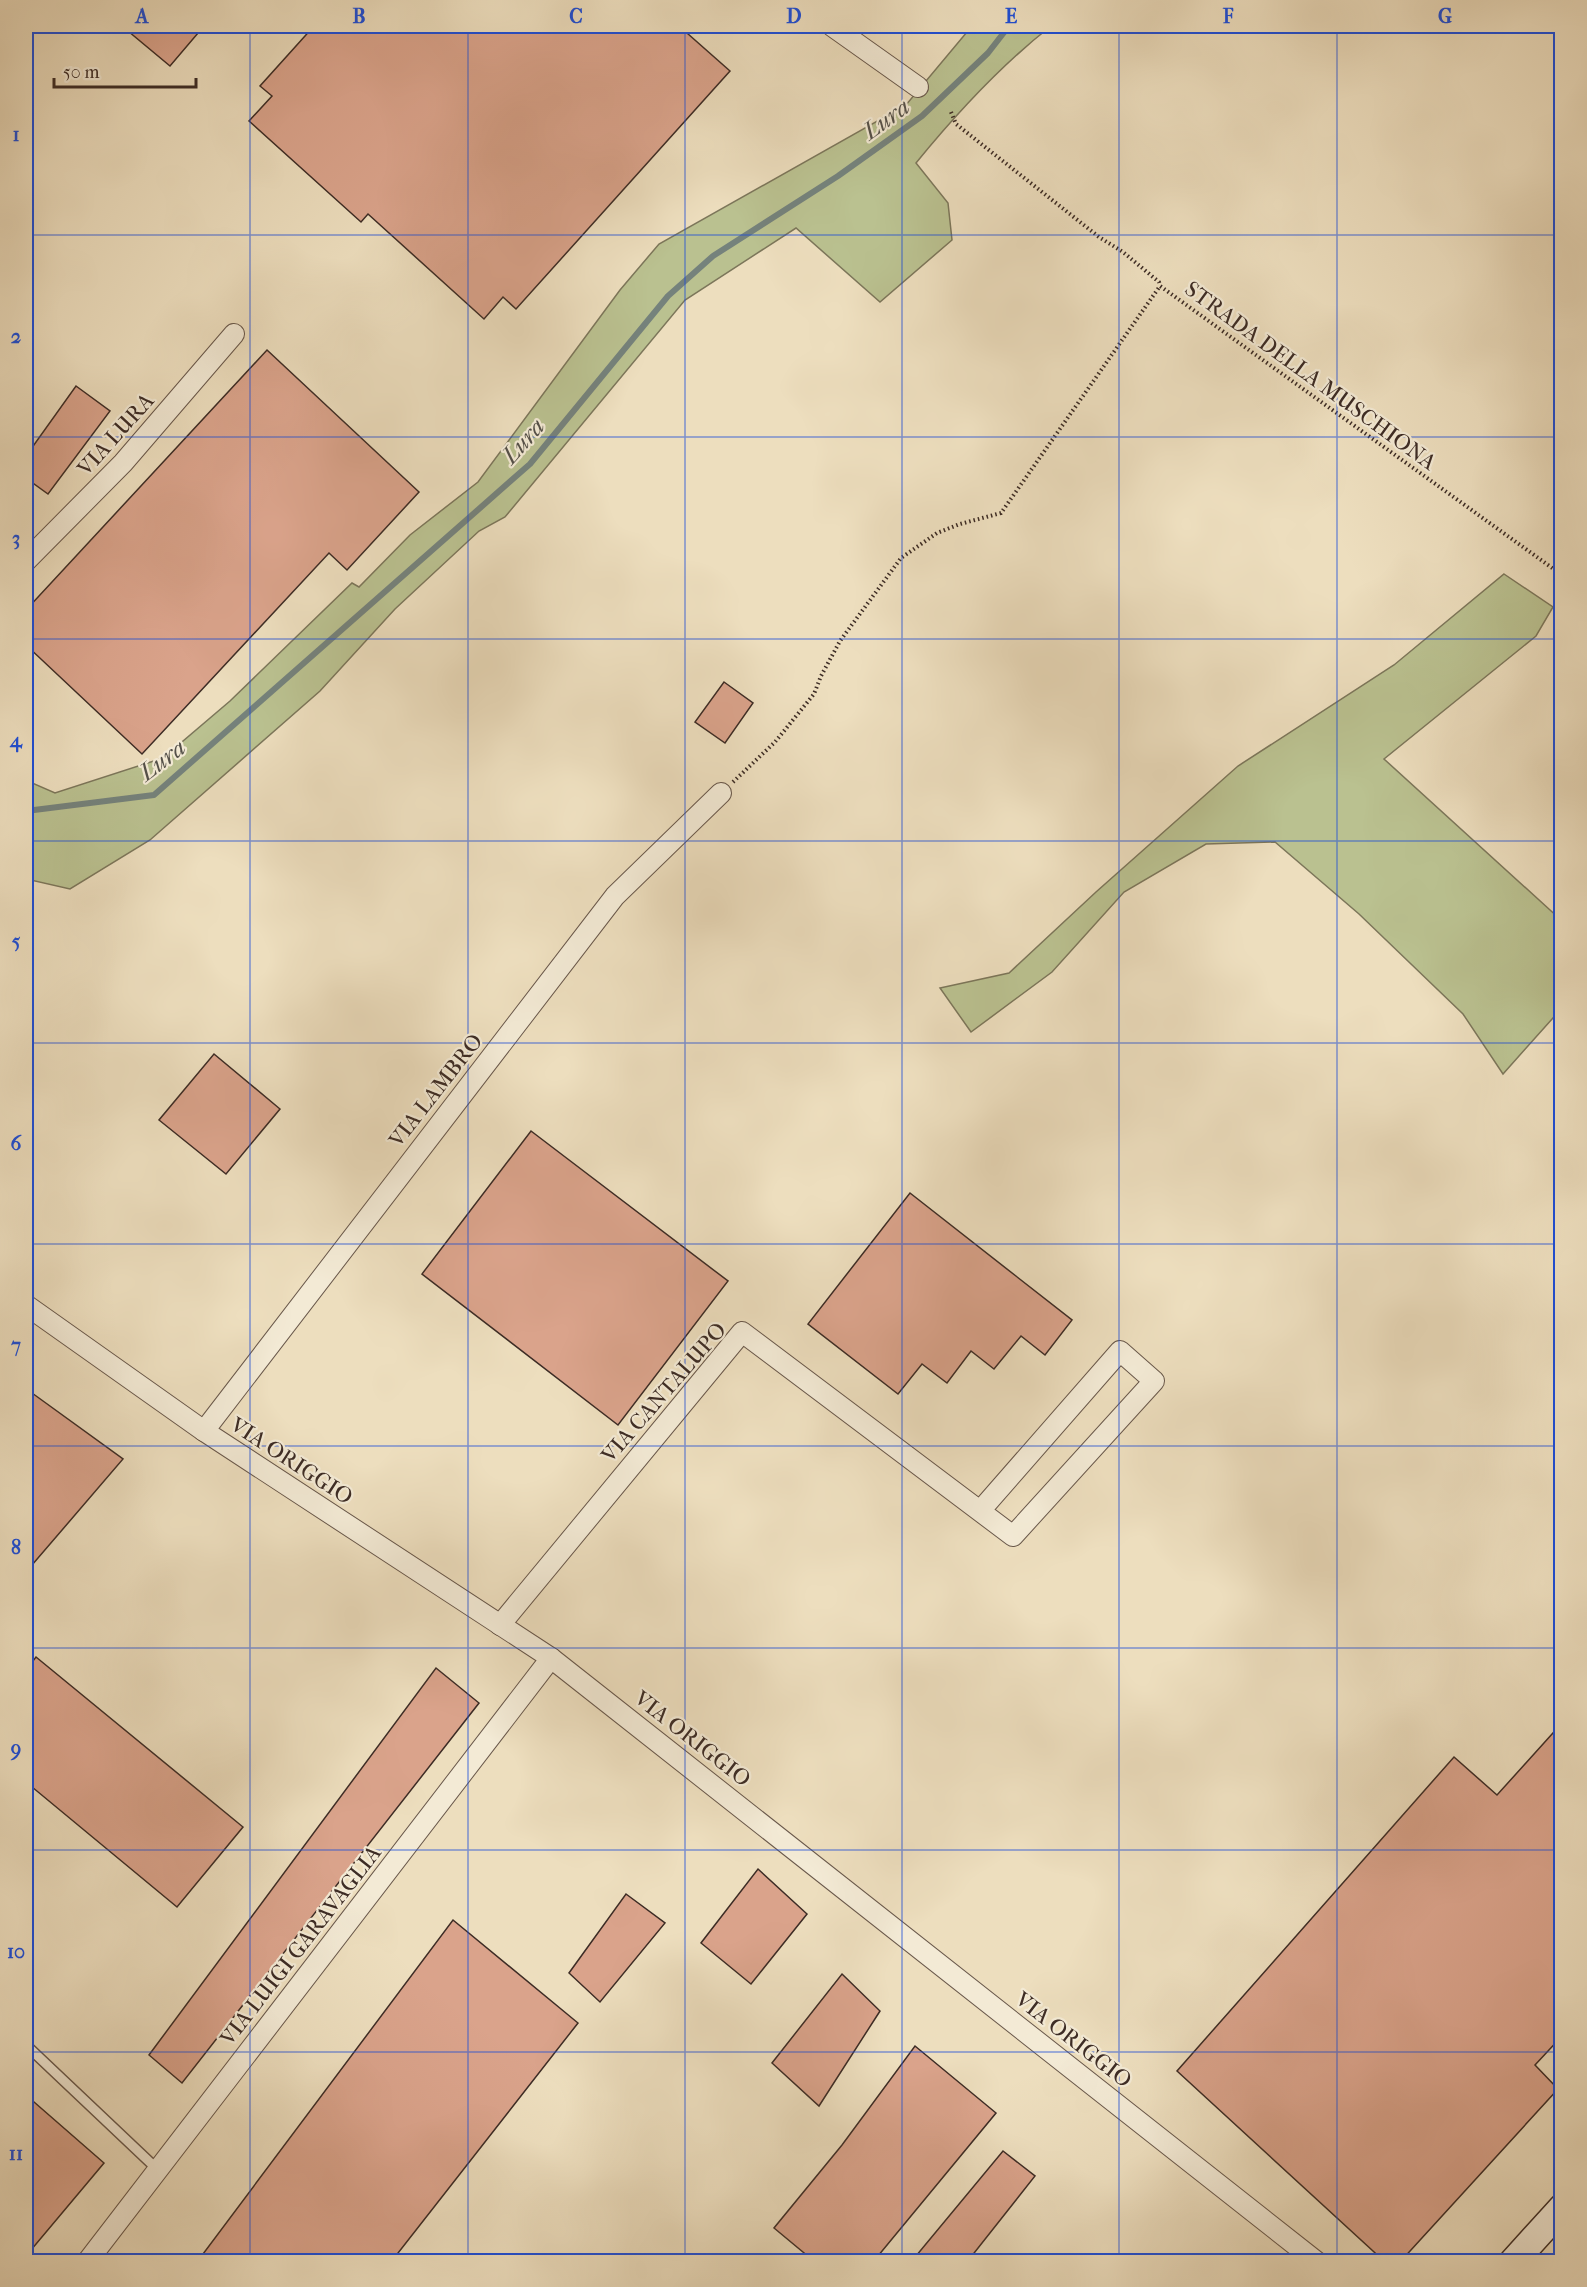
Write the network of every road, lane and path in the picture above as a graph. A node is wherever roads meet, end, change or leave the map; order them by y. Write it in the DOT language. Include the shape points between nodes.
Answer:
graph roads {
  1 [pos="832,26"];
  2 [pos="918,87"];
  3 [pos="951,112"];
  4 [pos="1160,286"];
  5 [pos="234,334"];
  6 [pos="26,561"];
  7 [pos="1562,575"];
  8 [pos="721,793"];
  9 [pos="26,1305"];
  10 [pos="204,1431"];
  11 [pos="980,1511"];
  12 [pos="500,1624"];
  13 [pos="551,1658"];
  14 [pos="26,2045"];
  15 [pos="158,2169"];
  16 [pos="1562,2208"];
  17 [pos="1303,2255"];
  18 [pos="87,2262"];
  19 [pos="1317,2262"];
  20 [pos="1513,2262"];
  1 -- 2 [label="street"];
  3 -- 4 [label="path" via="956,124 1123,252"];
  4 -- 7 [label="path, STRADA DELLA MUSCHIONA"];
  4 -- 8 [label="path, STRADA DELLA MUSCHIONA" via="1001,513 937,533 902,558 840,641 814,694 775,742"];
  5 -- 6 [label="street, VIA LURA" via="123,463"];
  8 -- 10 [label="street, VIA LAMBRO" via="615,896"];
  9 -- 10 [label="street, VIA ORIGGIO"];
  10 -- 12 [label="street, VIA ORIGGIO"];
  11 -- 11 [label="street, VIA CANTALUPO" via="1013,1536 1154,1381 1120,1351"];
  11 -- 12 [label="street, VIA CANTALUPO" via="742,1332"];
  12 -- 13 [label="street, VIA ORIGGIO"];
  13 -- 15 [label="street, VIA LUIGI GARAVAGLIA"];
  13 -- 17 [label="street, VIA ORIGGIO"];
  14 -- 15 [label="lane"];
  15 -- 18 [label="street, VIA LUIGI GARAVAGLIA"];
  16 -- 20 [label="main road"];
  17 -- 19 [label="street, VIA ORIGGIO"];
}
